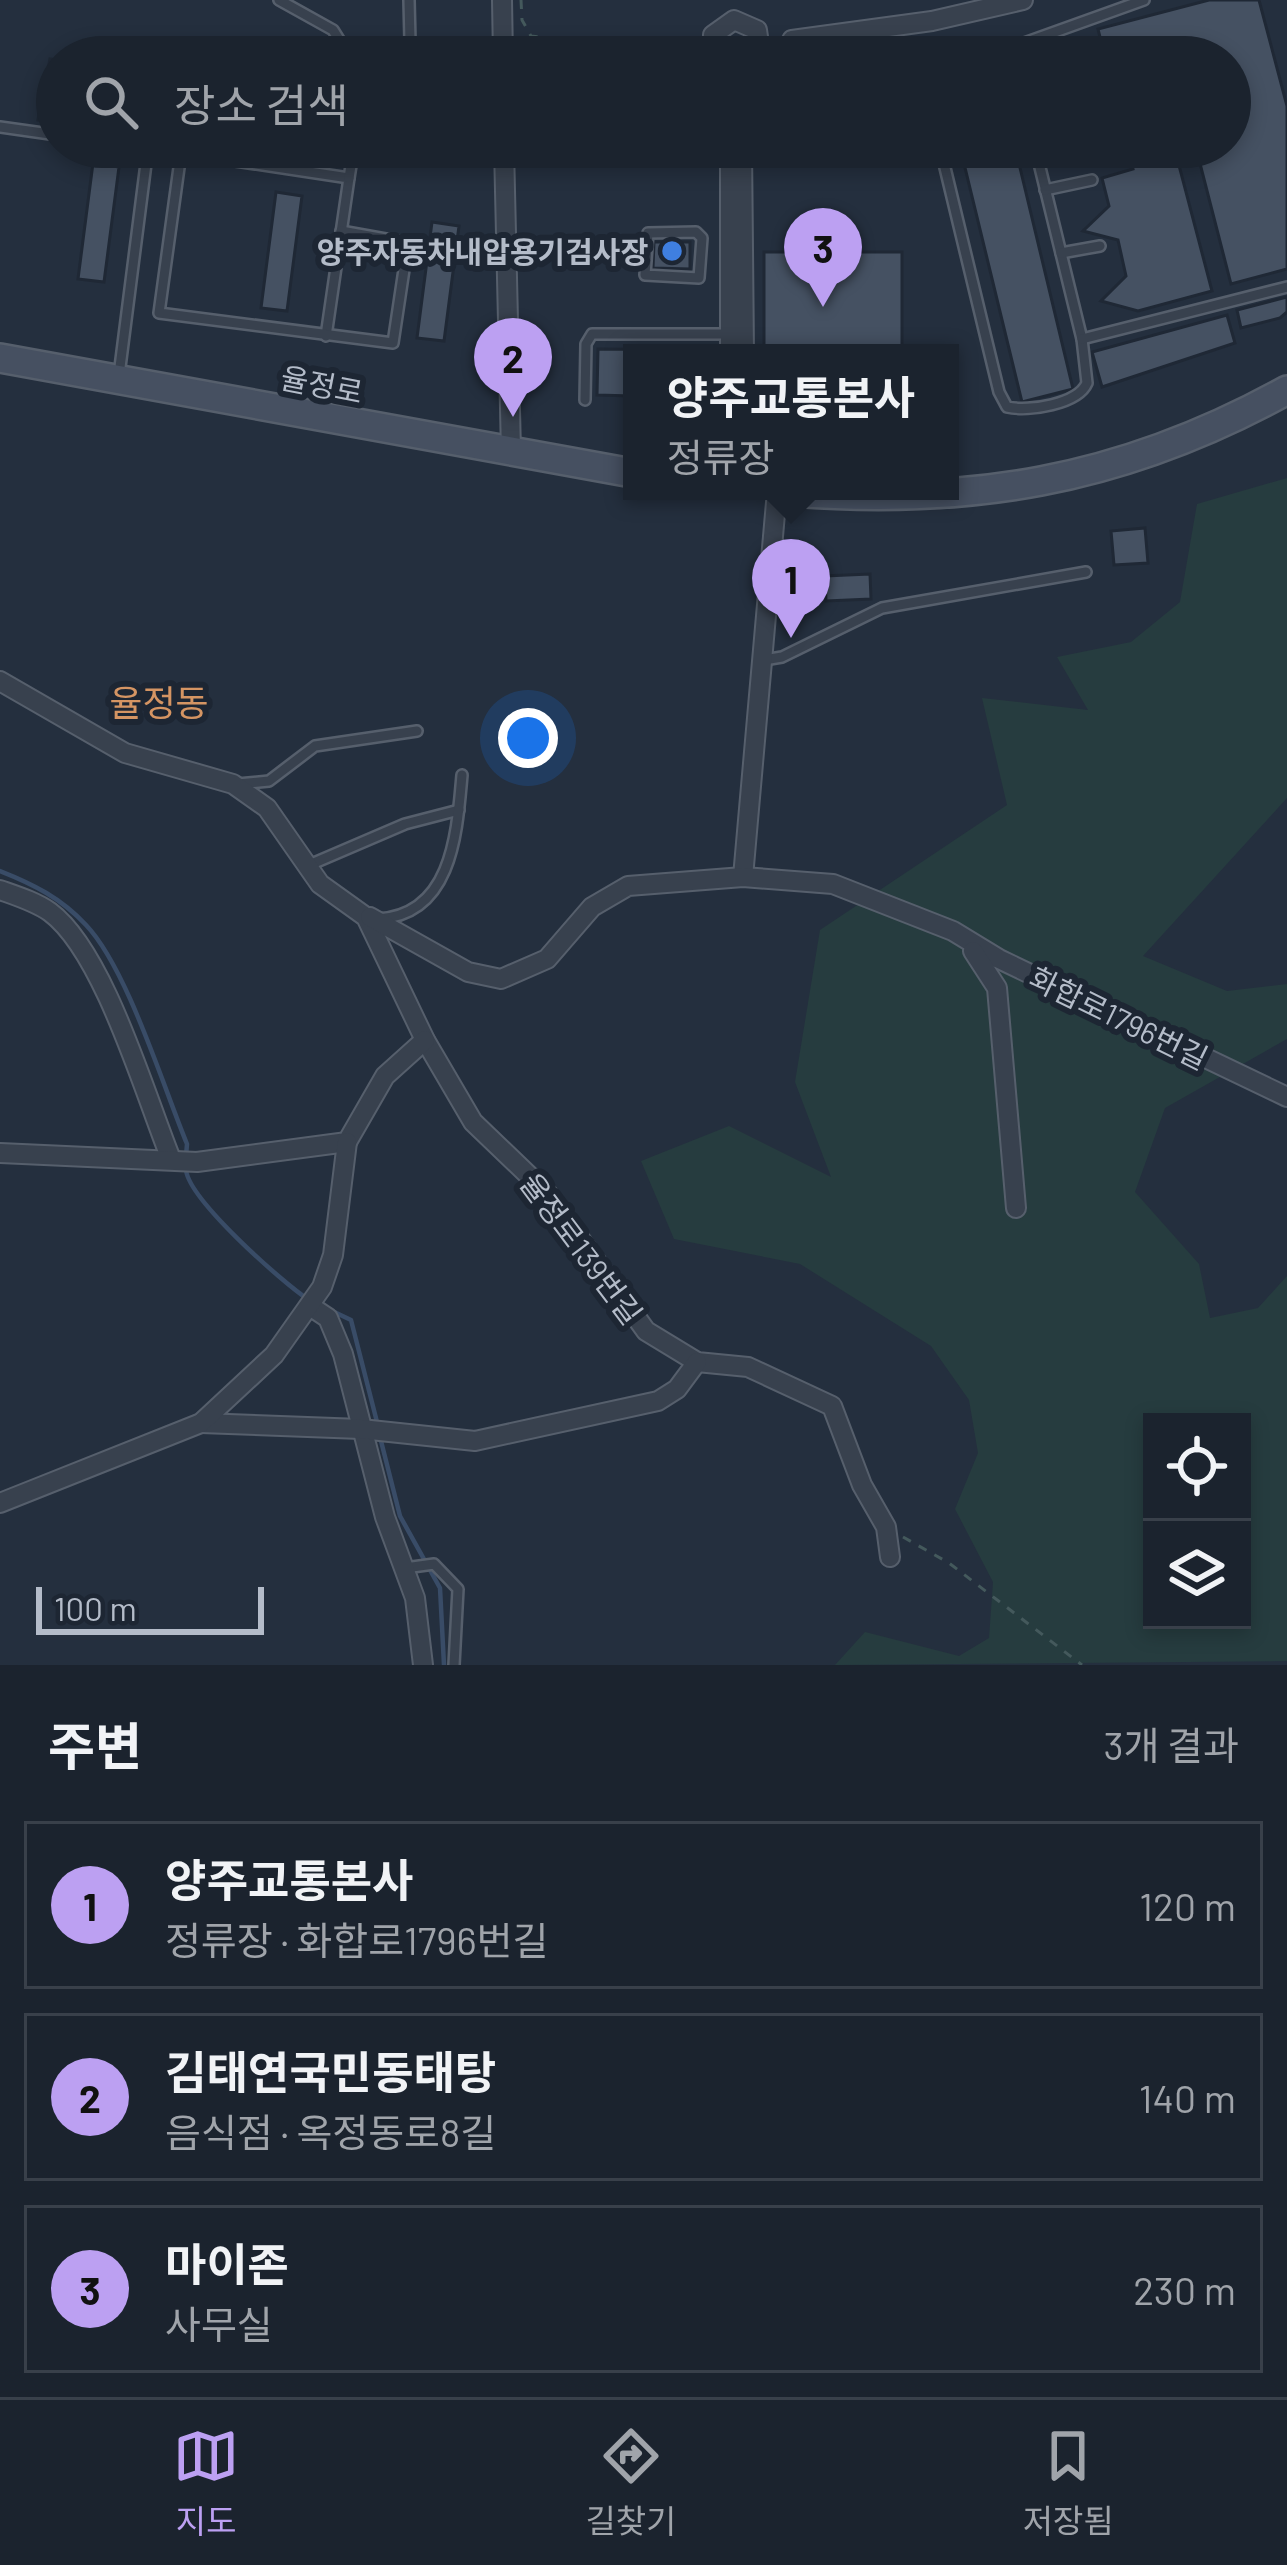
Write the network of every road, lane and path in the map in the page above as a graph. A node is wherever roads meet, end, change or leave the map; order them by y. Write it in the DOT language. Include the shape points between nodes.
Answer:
graph roads {
  1 [pos="279,0"];
  2 [pos="409,0"];
  3 [pos="502,0"];
  4 [pos="1023,0"];
  5 [pos="1144,0"];
  6 [pos="758,30"];
  7 [pos="713,35"];
  8 [pos="336,36"];
  9 [pos="410,36"];
  10 [pos="502,36"];
  11 [pos="759,36"];
  12 [pos="778,36"];
  13 [pos="820,36"];
  14 [pos="1054,36"];
  15 [pos="0,127"];
  16 [pos="36,132"];
  17 [pos="143,168"];
  18 [pos="179,168"];
  19 [pos="282,168"];
  20 [pos="351,168"];
  21 [pos="504,168"];
  22 [pos="730,168"];
  23 [pos="742,168"];
  24 [pos="945,168"];
  25 [pos="1040,168"];
  26 [pos="349,178"];
  27 [pos="1092,180"];
  28 [pos="1045,190"];
  29 [pos="341,231"];
  30 [pos="1100,246"];
  31 [pos="1060,253"];
  32 [pos="701,269"];
  33 [pos="730,269"];
  34 [pos="1287,287"];
  35 [pos="326,336"];
  36 [pos="1082,339"];
  37 [pos="730,344"];
  38 [pos="744,344"];
  39 [pos="0,358"];
  40 [pos="118,380"];
  41 [pos="1287,390"];
  42 [pos="585,400"];
  43 [pos="511,452"];
  44 [pos="623,471"];
  45 [pos="959,496"];
  46 [pos="777,500"];
  47 [pos="1086,572"];
  48 [pos="763,660"];
  49 [pos="0,681"];
  50 [pos="417,731"];
  51 [pos="462,775"];
  52 [pos="233,784"];
  53 [pos="459,810"];
  54 [pos="306,867"];
  55 [pos="743,877"];
  56 [pos="0,890"];
  57 [pos="367,916"];
  58 [pos="953,931"];
  59 [pos="425,1040"];
  60 [pos="1287,1097"];
  61 [pos="347,1142"];
  62 [pos="0,1153"];
  63 [pos="173,1160"];
  64 [pos="1016,1208"];
  65 [pos="310,1306"];
  66 [pos="697,1362"];
  67 [pos="201,1424"];
  68 [pos="370,1430"];
  69 [pos="0,1503"];
  70 [pos="886,1527"];
  71 [pos="890,1557"];
  72 [pos="405,1568"];
  73 [pos="423,1665"];
  74 [pos="454,1665"];
  75 [pos="1082,1665"];
  1 -- 8 [label="lane"];
  2 -- 9 [label="lane"];
  3 -- 10 [label="street"];
  4 -- 13 [label="street"];
  5 -- 14 [label="lane"];
  6 -- 7 [label="street" via="734,20"];
  6 -- 11 [label="street"];
  6 -- 12 [label="street"];
  15 -- 16 [label="lane"];
  17 -- 40 [label="lane"];
  18 -- 35 [label="lane" via="159,313"];
  19 -- 26 [label="lane"];
  20 -- 26 [label="lane"];
  21 -- 43 [label="street"];
  22 -- 33 [label="street"];
  23 -- 38 [label="street"];
  24 -- 36 [label="lane" via="1007,407 1084,392"];
  25 -- 28 [label="lane"];
  26 -- 29 [label="lane"];
  27 -- 28 [label="lane"];
  28 -- 31 [label="lane"];
  29 -- 35 [label="lane"];
  29 -- 35 [label="lane" via="408,243 396,339"];
  30 -- 31 [label="lane"];
  31 -- 36 [label="lane"];
  32 -- 32 [label="lane" via="698,233 646,236 647,277 698,279"];
  32 -- 33 [label="lane"];
  33 -- 37 [label="street"];
  34 -- 36 [label="lane"];
  37 -- 42 [label="lane" via="592,334"];
  39 -- 40 [label="main road, 율정로"];
  40 -- 43 [label="main road, 율정로"];
  41 -- 45 [label="main road" via="1134,461"];
  43 -- 44 [label="main road, 율정로"];
  46 -- 48 [label="street"];
  47 -- 48 [label="lane" via="882,608"];
  48 -- 55 [label="street"];
  49 -- 52 [label="street, 율정로139번길" via="140,759"];
  50 -- 52 [label="lane" via="315,746 269,781"];
  51 -- 53 [label="lane"];
  52 -- 54 [label="street, 율정로139번길" via="268,808"];
  53 -- 54 [label="lane"];
  53 -- 57 [label="lane" via="453,858 429,893 398,916"];
  54 -- 57 [label="street, 율정로139번길"];
  55 -- 57 [label="street, 화합로1796번길" via="637,884 605,895 548,959 502,979 468,972"];
  55 -- 58 [label="street, 화합로1796번길" via="833,884"];
  56 -- 63 [label="street" via="51,913 79,942"];
  57 -- 59 [label="street, 율정로139번길"];
  58 -- 60 [label="street, 화합로1796번길"];
  58 -- 64 [label="street, 화합로1796번길" via="997,988"];
  59 -- 61 [label="street" via="385,1076"];
  59 -- 66 [label="street, 율정로139번길" via="473,1121 547,1192 646,1331"];
  61 -- 63 [label="street"];
  61 -- 65 [label="street" via="333,1255"];
  62 -- 63 [label="street"];
  65 -- 67 [label="street" via="274,1355"];
  65 -- 68 [label="street" via="328,1318"];
  66 -- 68 [label="street" via="658,1401 475,1441"];
  66 -- 70 [label="street, 율정로139번길" via="748,1367 832,1406"];
  67 -- 68 [label="street"];
  67 -- 69 [label="street"];
  68 -- 72 [label="street"];
  70 -- 71 [label="street, 율정로139번길"];
  70 -- 75 [label="path" via="949,1563"];
  72 -- 73 [label="street"];
  72 -- 74 [label="lane" via="434,1564 458,1589"];
}
